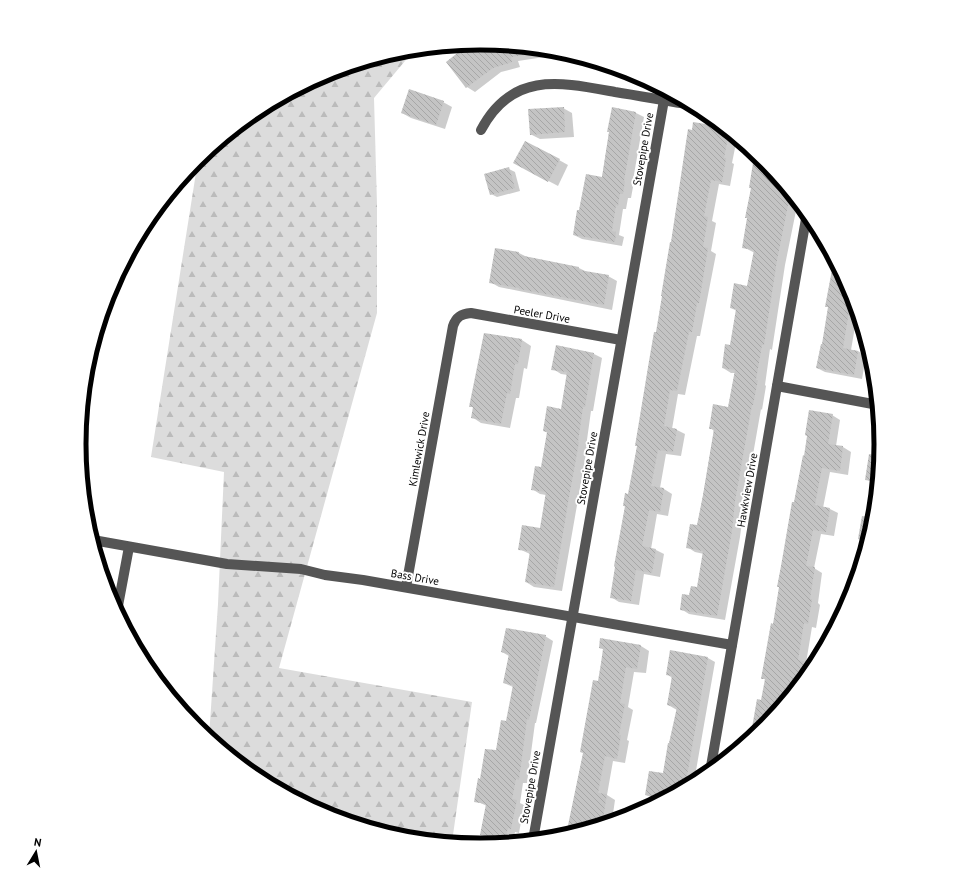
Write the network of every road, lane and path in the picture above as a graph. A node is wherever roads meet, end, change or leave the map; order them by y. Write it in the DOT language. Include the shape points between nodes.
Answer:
graph roads {
  1 [pos="664,100"];
  2 [pos="676,102"];
  3 [pos="481,130"];
  4 [pos="806,222"];
  5 [pos="459,316"];
  6 [pos="621,340"];
  7 [pos="777,386"];
  8 [pos="872,404"];
  9 [pos="99,541"];
  10 [pos="129,547"];
  11 [pos="406,587"];
  12 [pos="119,601"];
  13 [pos="573,617"];
  14 [pos="732,645"];
  15 [pos="712,763"];
  16 [pos="534,835"];
  1 -- 2 [label="street"];
  1 -- 3 [label="street" via="578,85 536,85 510,96 494,109"];
  1 -- 6 [label="street, Stovepipe Drive"];
  4 -- 7 [label="street, Hawkview Drive"];
  5 -- 6 [label="street, Peeler Drive" via="471,313"];
  5 -- 11 [label="street, Kimlewick Drive" via="453,326"];
  6 -- 13 [label="street, Stovepipe Drive"];
  7 -- 8 [label="street"];
  7 -- 14 [label="street, Hawkview Drive"];
  9 -- 10 [label="street, Bass Drive"];
  10 -- 11 [label="street, Bass Drive" via="236,565 301,569"];
  10 -- 12 [label="street"];
  11 -- 13 [label="street, Bass Drive"];
  13 -- 14 [label="street, Bass Drive"];
  13 -- 16 [label="street, Stovepipe Drive"];
  14 -- 15 [label="street, Hawkview Drive"];
}
